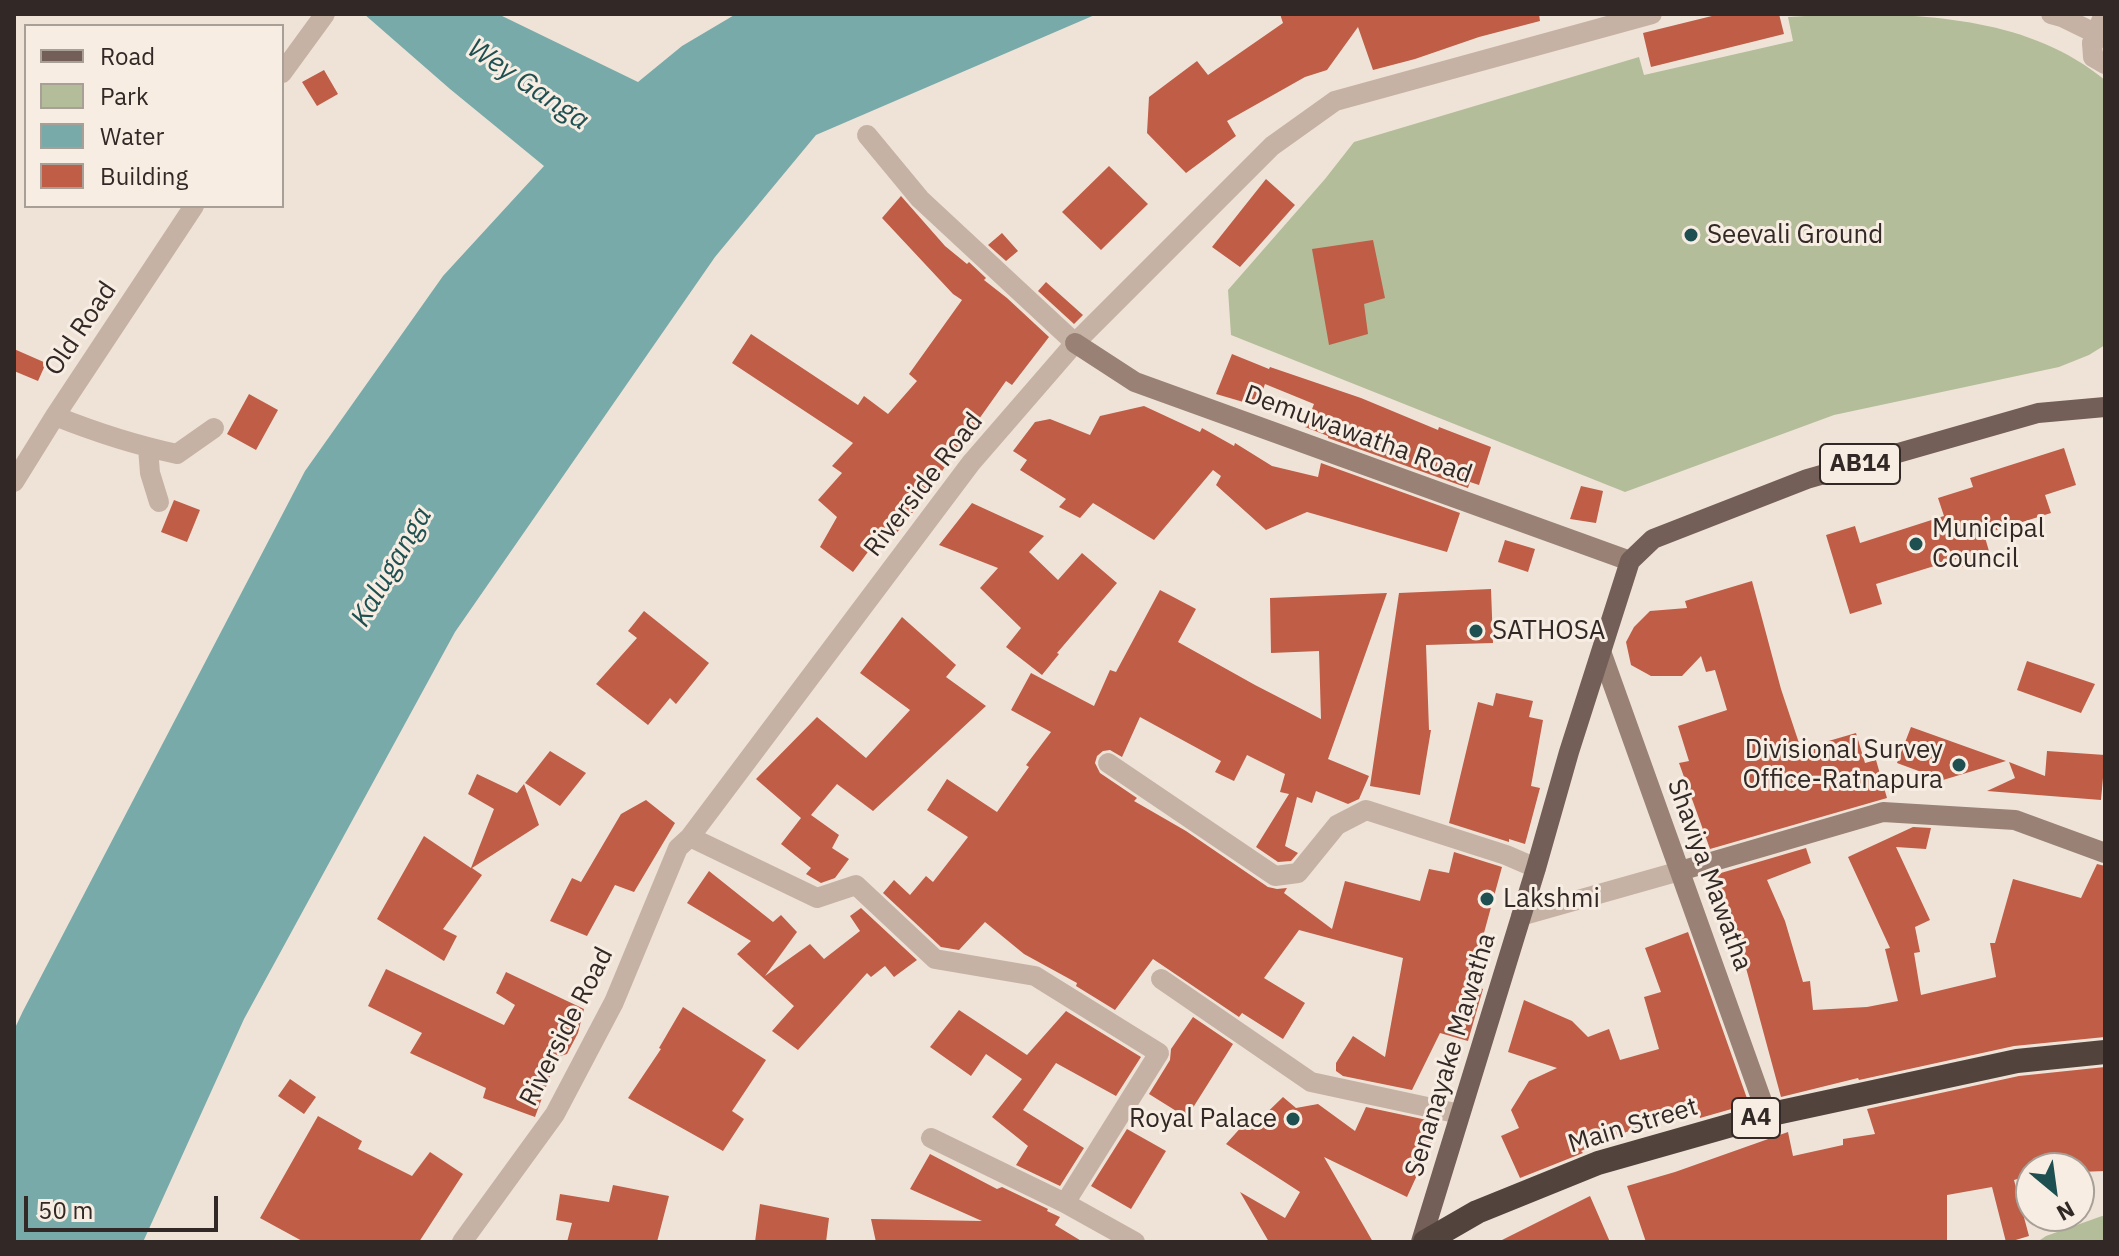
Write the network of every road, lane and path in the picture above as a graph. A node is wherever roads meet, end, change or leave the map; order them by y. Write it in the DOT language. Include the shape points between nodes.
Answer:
graph roads {
  1 [pos="325,14"];
  2 [pos="1652,14"];
  3 [pos="2051,14"];
  4 [pos="2104,14"];
  5 [pos="2099,41"];
  6 [pos="2105,64"];
  7 [pos="285,68"];
  8 [pos="867,135"];
  9 [pos="193,208"];
  10 [pos="1075,343"];
  11 [pos="2105,407"];
  12 [pos="55,416"];
  13 [pos="214,428"];
  14 [pos="148,448"];
  15 [pos="14,482"];
  16 [pos="159,502"];
  17 [pos="1630,561"];
  18 [pos="1602,654"];
  19 [pos="1108,763"];
  20 [pos="690,837"];
  21 [pos="2105,853"];
  22 [pos="1536,868"];
  23 [pos="1680,871"];
  24 [pos="1521,916"];
  25 [pos="1161,979"];
  26 [pos="2105,1052"];
  27 [pos="1460,1114"];
  28 [pos="1767,1115"];
  29 [pos="931,1138"];
  30 [pos="1065,1203"];
  31 [pos="462,1242"];
  32 [pos="1135,1242"];
  33 [pos="1423,1242"];
  1 -- 7 [label="street"];
  2 -- 10 [label="street, Riverside Road" via="1335,101 1272,146"];
  3 -- 5 [label="street"];
  4 -- 5 [label="street, bridge"];
  5 -- 6 [label="street" via="2093,57"];
  8 -- 10 [label="street" via="920,199"];
  9 -- 12 [label="street, Old Road"];
  10 -- 17 [label="street, Demuwawatha Road" via="1135,382"];
  10 -- 20 [label="street, Riverside Road" via="971,463"];
  11 -- 17 [label="main road, AB14" via="2038,413 1807,479 1653,539"];
  12 -- 14 [label="street"];
  12 -- 15 [label="street, Old Road"];
  13 -- 14 [label="street" via="177,454"];
  14 -- 16 [label="street"];
  17 -- 18 [label="main road, Senanayake Mawatha"];
  18 -- 22 [label="main road, Senanayake Mawatha"];
  18 -- 23 [label="street, Shaviya Mawatha"];
  19 -- 22 [label="street" via="1275,876 1298,873 1337,825 1366,810"];
  20 -- 30 [label="street" via="817,898 856,885 935,959 1035,976 1159,1053"];
  20 -- 31 [label="street, Riverside Road" via="678,848 614,1002 555,1114"];
  21 -- 23 [label="street" via="2015,820 1883,812"];
  22 -- 24 [label="main road, Senanayake Mawatha"];
  23 -- 24 [label="street"];
  23 -- 28 [label="street, Shaviya Mawatha"];
  24 -- 27 [label="main road, Senanayake Mawatha"];
  25 -- 27 [label="street" via="1311,1082"];
  26 -- 28 [label="highway, Main Street / A4" via="2017,1061"];
  27 -- 33 [label="main road, Senanayake Mawatha"];
  28 -- 33 [label="highway, Main Street / A4" via="1598,1163 1477,1212"];
  29 -- 30 [label="street"];
  30 -- 32 [label="street"];
}
